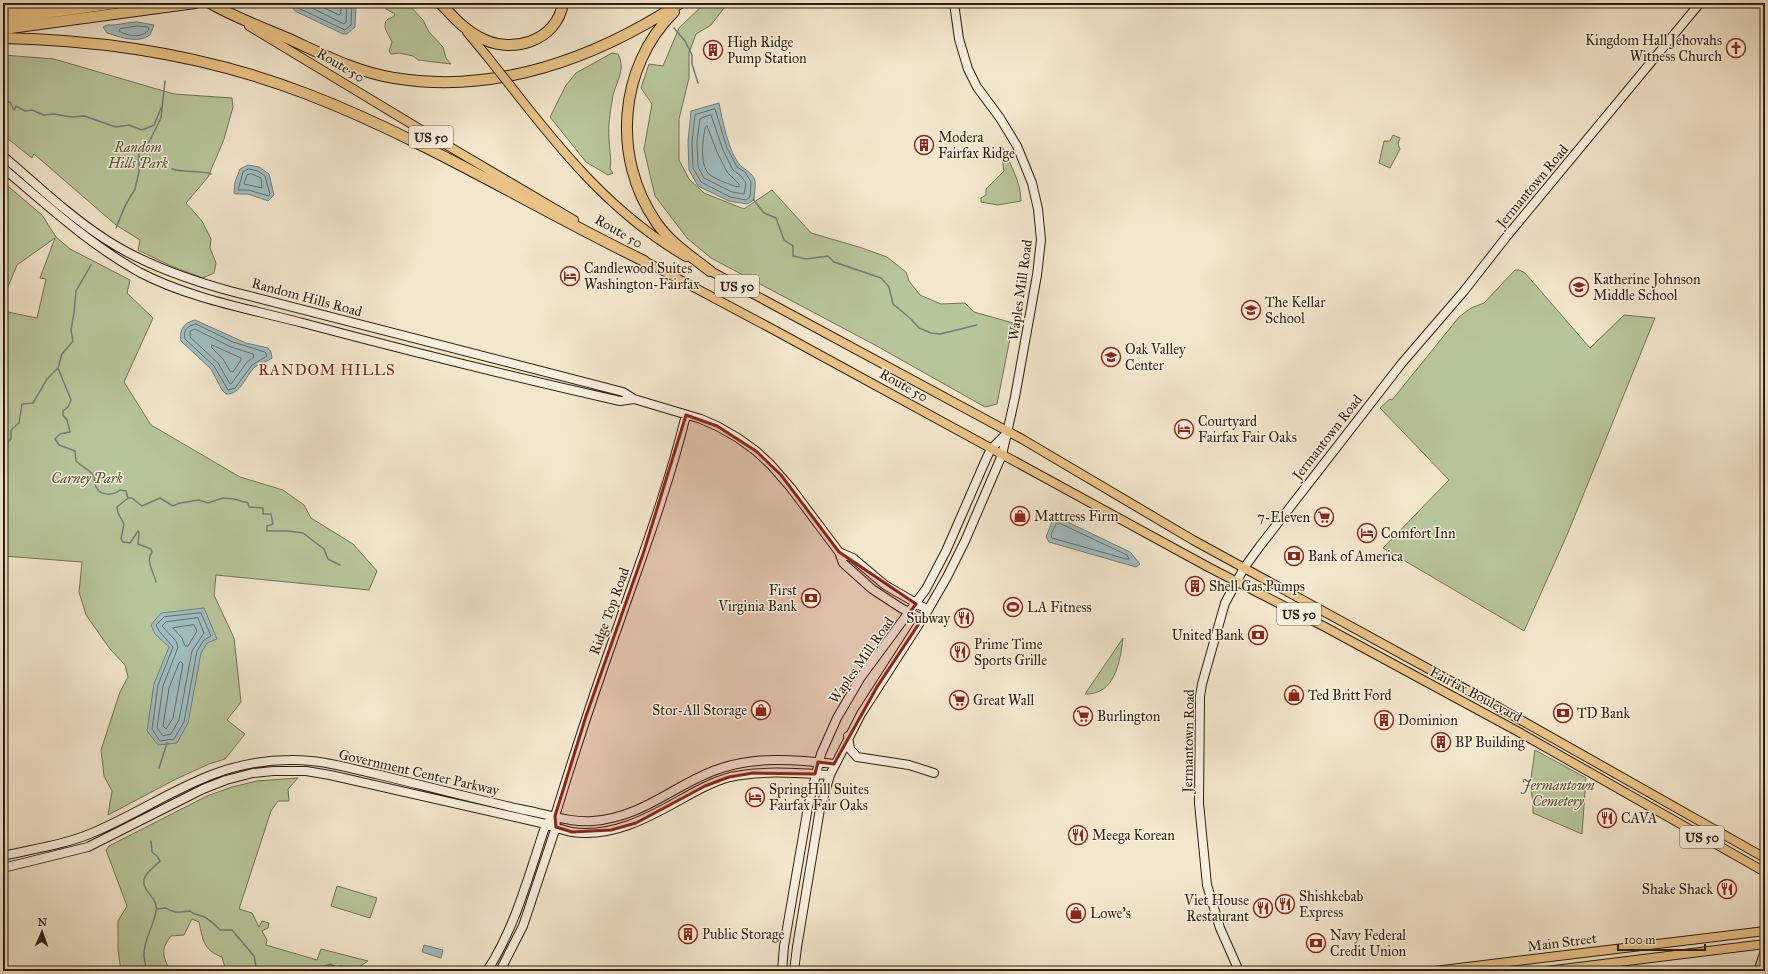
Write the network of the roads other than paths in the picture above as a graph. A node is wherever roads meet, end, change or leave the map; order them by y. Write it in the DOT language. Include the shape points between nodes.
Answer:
graph roads {
  1 [pos="47,3"];
  2 [pos="117,3"];
  3 [pos="195,3"];
  4 [pos="210,3"];
  5 [pos="440,3"];
  6 [pos="563,3"];
  7 [pos="680,3"];
  8 [pos="684,3"];
  9 [pos="954,3"];
  10 [pos="1700,3"];
  11 [pos="3,9"];
  12 [pos="221,9"];
  13 [pos="3,19"];
  14 [pos="458,22"];
  15 [pos="3,29"];
  16 [pos="3,38"];
  17 [pos="3,156"];
  18 [pos="3,168"];
  19 [pos="644,261"];
  20 [pos="710,271"];
  21 [pos="634,399"];
  22 [pos="686,415"];
  23 [pos="1008,432"];
  24 [pos="991,449"];
  25 [pos="1002,455"];
  26 [pos="1178,531"];
  27 [pos="1171,546"];
  28 [pos="839,552"];
  29 [pos="1244,568"];
  30 [pos="1236,581"];
  31 [pos="916,604"];
  32 [pos="928,610"];
  33 [pos="1320,610"];
  34 [pos="910,612"];
  35 [pos="922,619"];
  36 [pos="1312,620"];
  37 [pos="1400,654"];
  38 [pos="1392,664"];
  39 [pos="848,736"];
  40 [pos="818,762"];
  41 [pos="834,764"];
  42 [pos="934,773"];
  43 [pos="815,774"];
  44 [pos="830,775"];
  45 [pos="555,816"];
  46 [pos="546,824"];
  47 [pos="556,827"];
  48 [pos="84,836"];
  49 [pos="88,847"];
  50 [pos="3,856"];
  51 [pos="1765,858"];
  52 [pos="3,868"];
  53 [pos="1765,872"];
  54 [pos="1765,931"];
  55 [pos="1765,944"];
  56 [pos="1765,951"];
  57 [pos="487,971"];
  58 [pos="500,971"];
  59 [pos="782,971"];
  60 [pos="794,971"];
  61 [pos="1239,971"];
  62 [pos="1434,971"];
  63 [pos="1546,971"];
  64 [pos="1758,971"];
  1 -- 11 [label="highway"];
  2 -- 13 [label="highway"];
  3 -- 15 [label="highway"];
  4 -- 12 [label="highway, Route 50 / US 50"];
  5 -- 14 [label="highway, Route 50 / US 50"];
  6 -- 14 [label="highway" via="562,11 551,29 535,40 517,45 488,41"];
  7 -- 12 [label="highway" via="641,26 568,61 490,80 450,83 394,78 363,70 323,55"];
  8 -- 20 [label="highway" via="662,24 642,58 629,103 627,139 633,176 656,223 673,242"];
  9 -- 23 [label="street, Waples Mill Road" via="959,39 968,69 977,87 1017,146 1032,182 1038,209 1041,251"];
  10 -- 29 [label="street, Jermantown Road" via="1402,363 1280,518"];
  12 -- 19 [label="main road, Route 50 / US 50" via="433,138"];
  14 -- 20 [label="main road, Route 50 / US 50, bridge" via="567,156 622,212 658,240"];
  16 -- 19 [label="highway" via="90,42 146,50 246,74 305,93 407,137"];
  17 -- 21 [label="street, Random Hills Road" via="105,239 177,275 230,291 623,392"];
  18 -- 21 [label="street, Random Hills Road" via="78,232 141,272 170,286 243,308 507,375 620,401"];
  19 -- 24 [label="main road, Route 50 / US 50"];
  20 -- 23 [label="main road, Route 50 / US 50"];
  21 -- 22 [label="street, Random Hills Road"];
  22 -- 28 [label="street, Random Hills Road" via="718,426 760,455 781,475"];
  22 -- 45 [label="street, Ridge Top Road" via="677,451 586,716"];
  23 -- 24 [label="street, Waples Mill Road"];
  23 -- 25 [label="street, Waples Mill Road"];
  23 -- 26 [label="main road, Route 50 / US 50"];
  24 -- 25 [label="main road, Route 50 / US 50"];
  24 -- 31 [label="street, Waples Mill Road" via="946,551"];
  25 -- 27 [label="main road, Route 50 / US 50"];
  25 -- 32 [label="street, Waples Mill Road" via="958,556"];
  26 -- 29 [label="main road, Fairfax Boulevard / US 50"];
  27 -- 30 [label="main road, Fairfax Boulevard / US 50"];
  28 -- 31 [label="street, Random Hills Road" via="853,558 885,585"];
  28 -- 34 [label="street, Random Hills Road" via="843,564 858,578"];
  29 -- 30 [label="street, Jermantown Road"];
  29 -- 33 [label="main road, Fairfax Boulevard / US 50"];
  30 -- 36 [label="main road, Fairfax Boulevard / US 50"];
  30 -- 61 [label="street, Jermantown Road" via="1221,612 1202,684 1199,707 1199,789 1207,885 1220,928"];
  31 -- 32 [label="street, Random Hills Road"];
  31 -- 34 [label="street, Waples Mill Road"];
  32 -- 35 [label="street, Waples Mill Road"];
  33 -- 36 [label="main road"];
  33 -- 37 [label="main road, Fairfax Boulevard / US 50"];
  34 -- 35 [label="street, Random Hills Road"];
  34 -- 40 [label="street, Waples Mill Road" via="849,696"];
  35 -- 39 [label="street, Waples Mill Road"];
  36 -- 38 [label="main road, Fairfax Boulevard / US 50"];
  37 -- 38 [label="main road"];
  37 -- 51 [label="main road, Fairfax Boulevard / US 50"];
  38 -- 53 [label="main road, Fairfax Boulevard / US 50" via="1521,733"];
  39 -- 41 [label="street, Waples Mill Road"];
  39 -- 42 [label="street" via="850,749 857,757 909,765"];
  40 -- 41 [label="street, Government Center Parkway"];
  40 -- 43 [label="street, Waples Mill Road"];
  40 -- 45 [label="street, Government Center Parkway" via="766,760 714,770 651,804 610,819 572,820"];
  41 -- 44 [label="street, Waples Mill Road"];
  43 -- 44 [label="street, Government Center Parkway"];
  43 -- 47 [label="street, Government Center Parkway" via="753,773 729,777 705,786 636,823 611,830 590,832 572,832"];
  43 -- 59 [label="street, Waples Mill Road" via="792,899"];
  44 -- 60 [label="street, Waples Mill Road" via="820,809"];
  45 -- 46 [label="street"];
  45 -- 47 [label="street, Ridge Top Road"];
  45 -- 48 [label="street, Government Center Parkway" via="326,763 266,761 209,775"];
  46 -- 47 [label="street, Government Center Parkway"];
  46 -- 49 [label="street, Government Center Parkway" via="330,775 290,770 253,773 209,787"];
  46 -- 57 [label="street" via="510,929 497,957"];
  47 -- 58 [label="street, Ridge Top Road" via="523,926"];
  48 -- 49 [label="street"];
  48 -- 50 [label="street, Government Center Parkway"];
  49 -- 52 [label="street, Government Center Parkway"];
  54 -- 62 [label="main road, Main Street"];
  55 -- 63 [label="main road, Main Street"];
  56 -- 64 [label="main road"];
}
